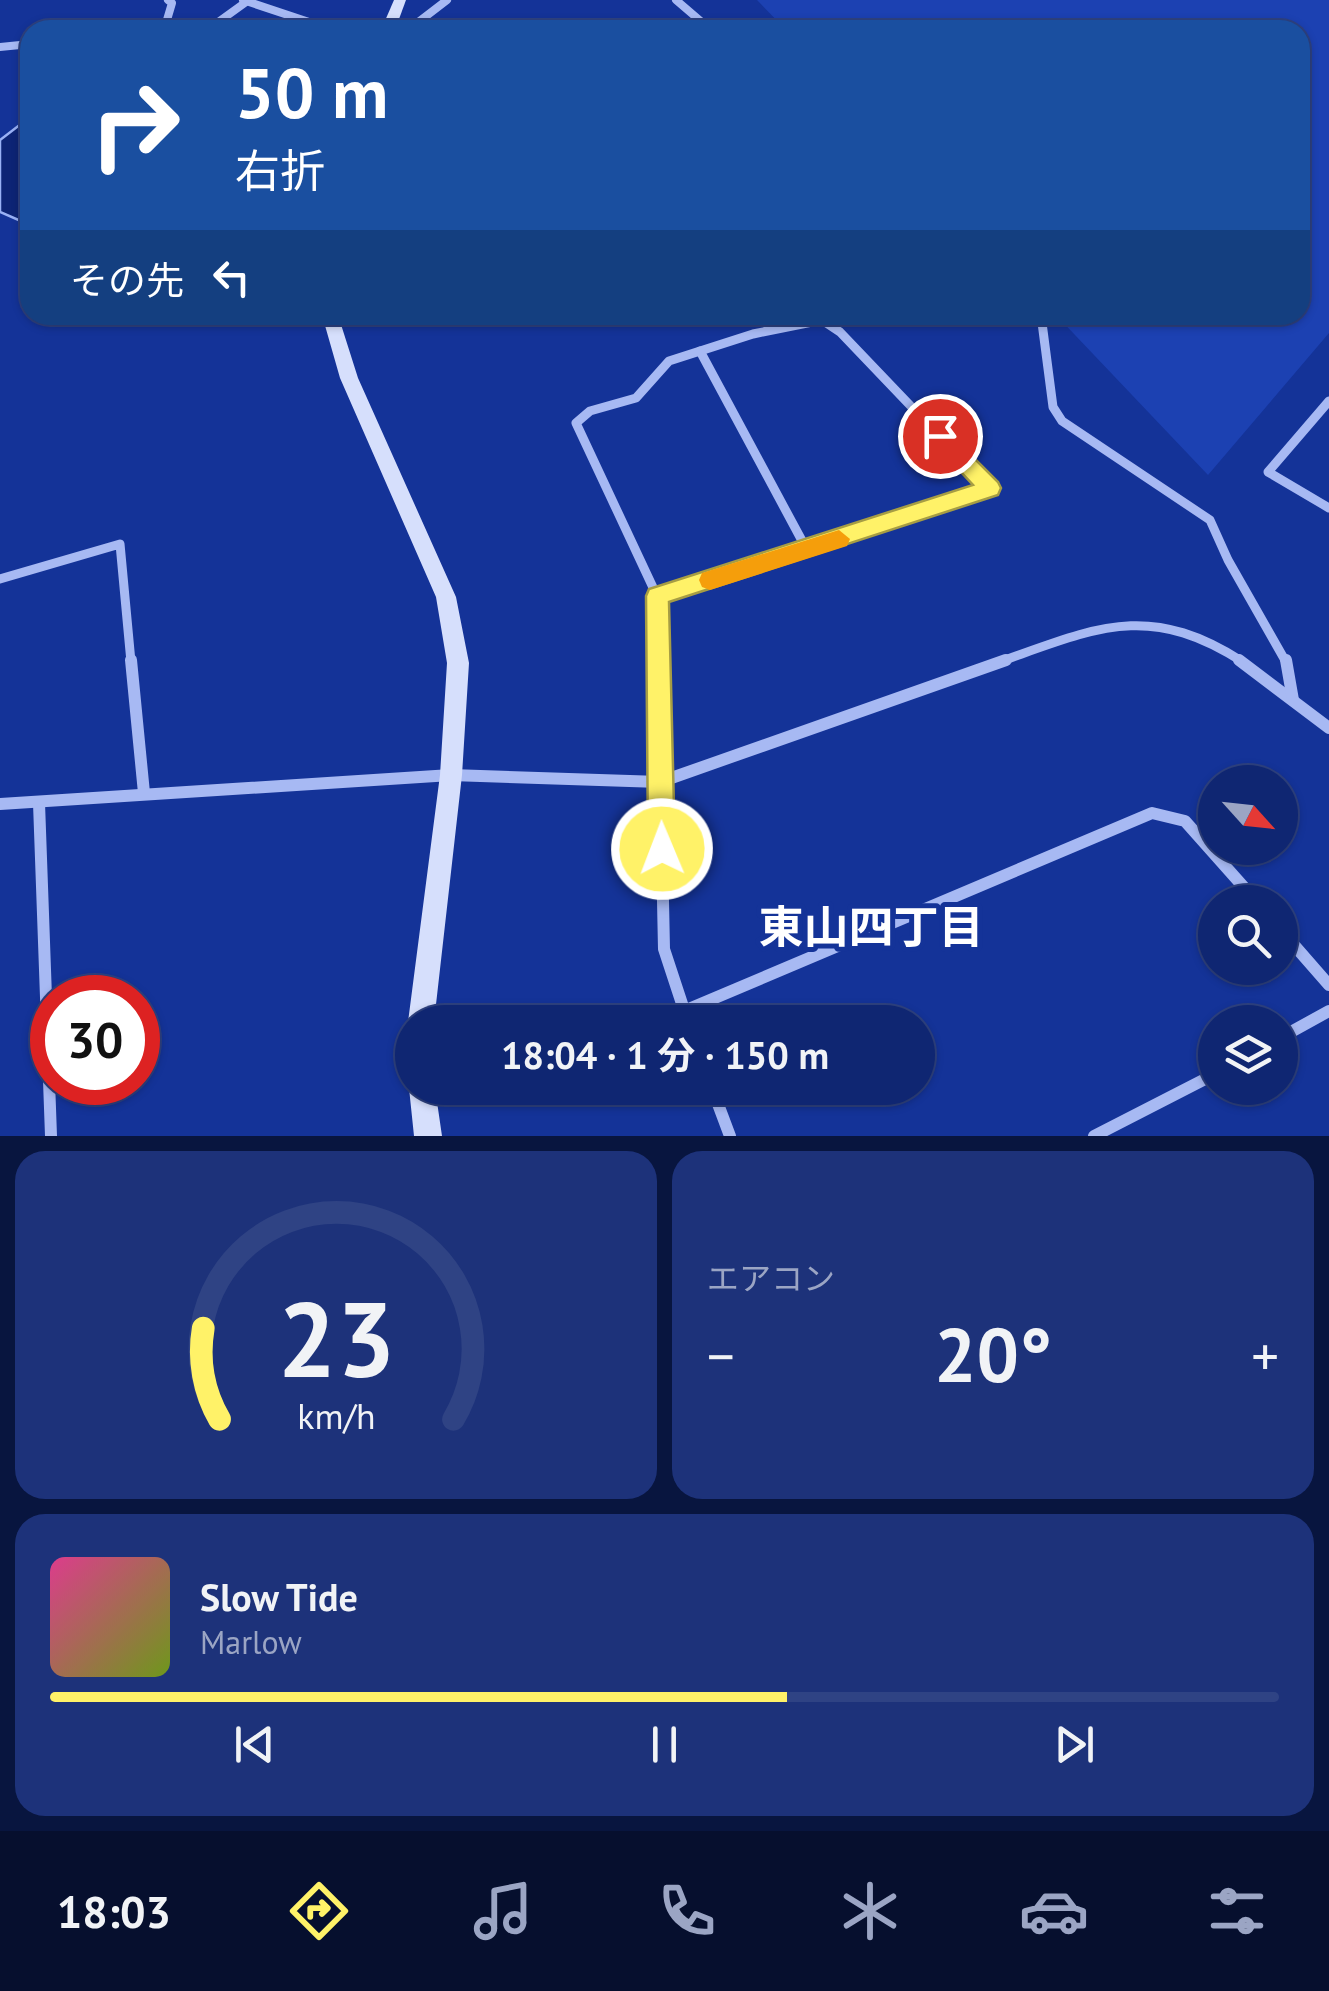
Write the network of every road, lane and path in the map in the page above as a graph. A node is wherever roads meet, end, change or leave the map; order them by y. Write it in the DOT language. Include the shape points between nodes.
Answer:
graph roads {
  1 [pos="447,0"];
  2 [pos="676,0"];
  3 [pos="244,1"];
  4 [pos="220,20"];
  5 [pos="302,20"];
  6 [pos="421,20"];
  7 [pos="699,20"];
  8 [pos="333,325"];
  9 [pos="802,325"];
  10 [pos="830,325"];
  11 [pos="1042,325"];
  12 [pos="700,351"];
  13 [pos="1329,401"];
  14 [pos="1329,508"];
  15 [pos="807,550"];
  16 [pos="0,579"];
  17 [pos="658,596"];
  18 [pos="1293,700"];
  19 [pos="1329,728"];
  20 [pos="452,775"];
  21 [pos="660,782"];
  22 [pos="144,793"];
  23 [pos="0,804"];
  24 [pos="39,804"];
  25 [pos="1242,885"];
  26 [pos="1298,950"];
  27 [pos="1329,985"];
  28 [pos="423,1005"];
  29 [pos="682,1005"];
  30 [pos="713,1005"];
  31 [pos="1329,1011"];
  32 [pos="1298,1028"];
  33 [pos="1198,1083"];
  34 [pos="424,1105"];
  35 [pos="718,1105"];
  36 [pos="51,1136"];
  37 [pos="428,1136"];
  38 [pos="730,1136"];
  39 [pos="1094,1136"];
  1 -- 6 [label="street"];
  2 -- 7 [label="street"];
  3 -- 4 [label="street"];
  3 -- 5 [label="street"];
  8 -- 20 [label="street" via="349,378 446,597 458,663"];
  9 -- 12 [label="street"];
  10 -- 15 [label="street" via="990,488"];
  11 -- 18 [label="street" via="1053,407 1062,421 1210,520 1285,656"];
  12 -- 15 [label="street"];
  12 -- 17 [label="street" via="669,361 636,398 576,423"];
  13 -- 14 [label="street" via="1268,472"];
  15 -- 17 [label="street"];
  16 -- 22 [label="street" via="120,544"];
  17 -- 21 [label="street"];
  18 -- 19 [label="street"];
  18 -- 21 [label="street" via="1249,664 1186,632 1131,623 1065,638"];
  20 -- 21 [label="street"];
  20 -- 22 [label="street"];
  20 -- 28 [label="street"];
  21 -- 29 [label="street" via="664,950"];
  22 -- 24 [label="street"];
  23 -- 24 [label="street"];
  24 -- 36 [label="street"];
  25 -- 30 [label="street" via="1186,821 1152,813"];
  26 -- 27 [label="street"];
  31 -- 32 [label="street"];
  33 -- 39 [label="street"];
  34 -- 37 [label="street"];
  35 -- 38 [label="street"];
}
